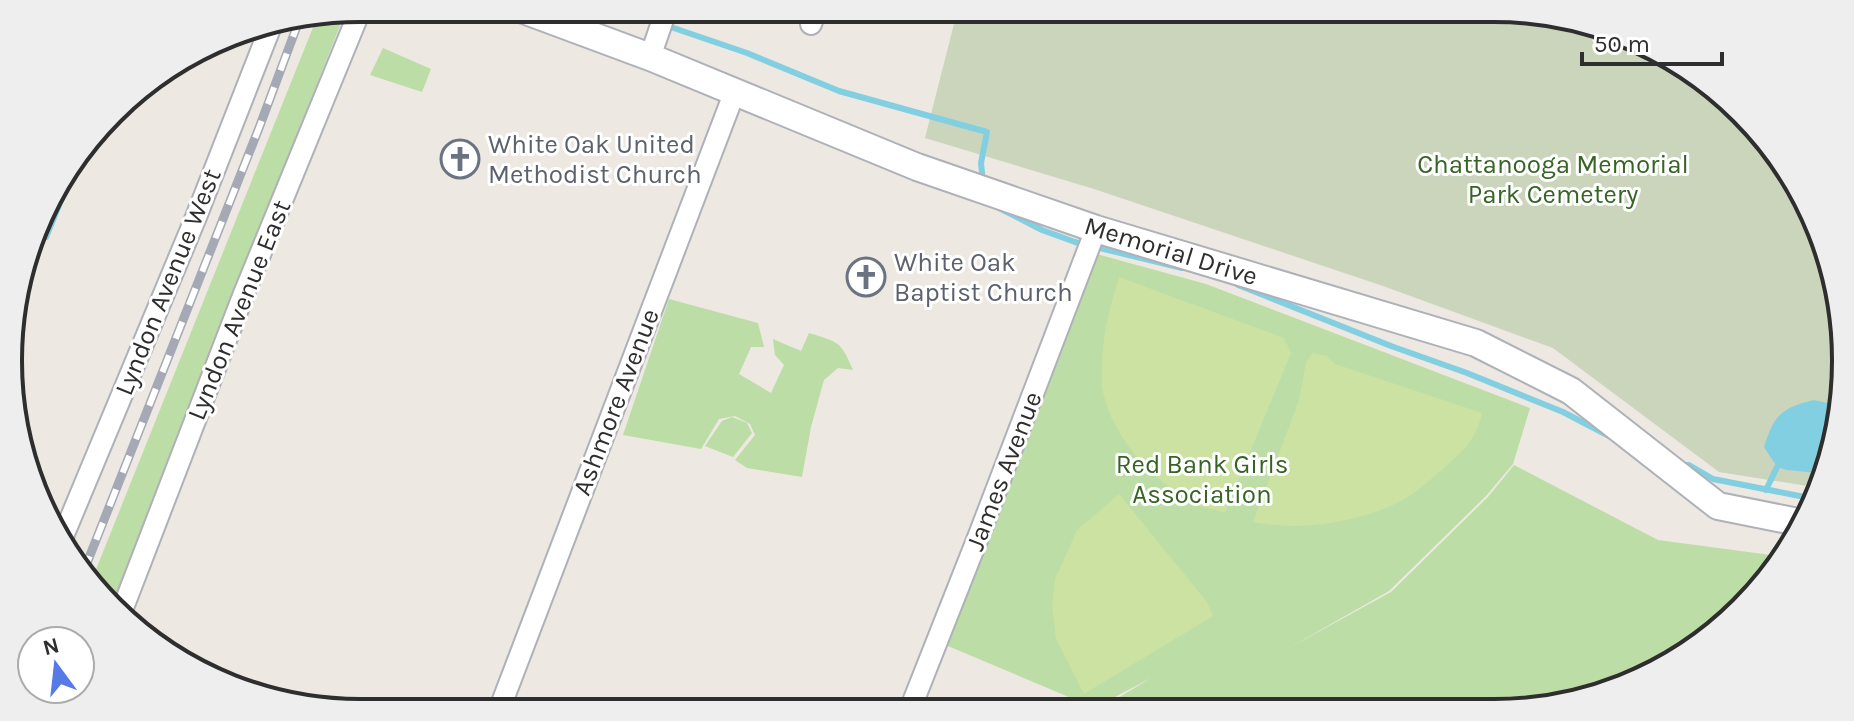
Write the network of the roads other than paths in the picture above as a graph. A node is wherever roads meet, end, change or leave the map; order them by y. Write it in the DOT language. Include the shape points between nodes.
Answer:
graph roads {
  1 [pos="355,22"];
  2 [pos="556,22"];
  3 [pos="662,22"];
  4 [pos="267,36"];
  5 [pos="650,57"];
  6 [pos="735,91"];
  7 [pos="1096,229"];
  8 [pos="1792,521"];
  9 [pos="66,528"];
  10 [pos="125,603"];
  11 [pos="503,699"];
  12 [pos="914,699"];
  1 -- 10 [label="street, Lyndon Avenue East"];
  2 -- 5 [label="street, Memorial Drive"];
  3 -- 5 [label="street"];
  4 -- 9 [label="street, Lyndon Avenue West"];
  5 -- 6 [label="street, Memorial Drive"];
  6 -- 7 [label="street, Memorial Drive" via="917,167"];
  6 -- 11 [label="street, Ashmore Avenue"];
  7 -- 8 [label="street, Memorial Drive" via="1476,343 1571,391 1718,506"];
  7 -- 12 [label="street, James Avenue"];
}
